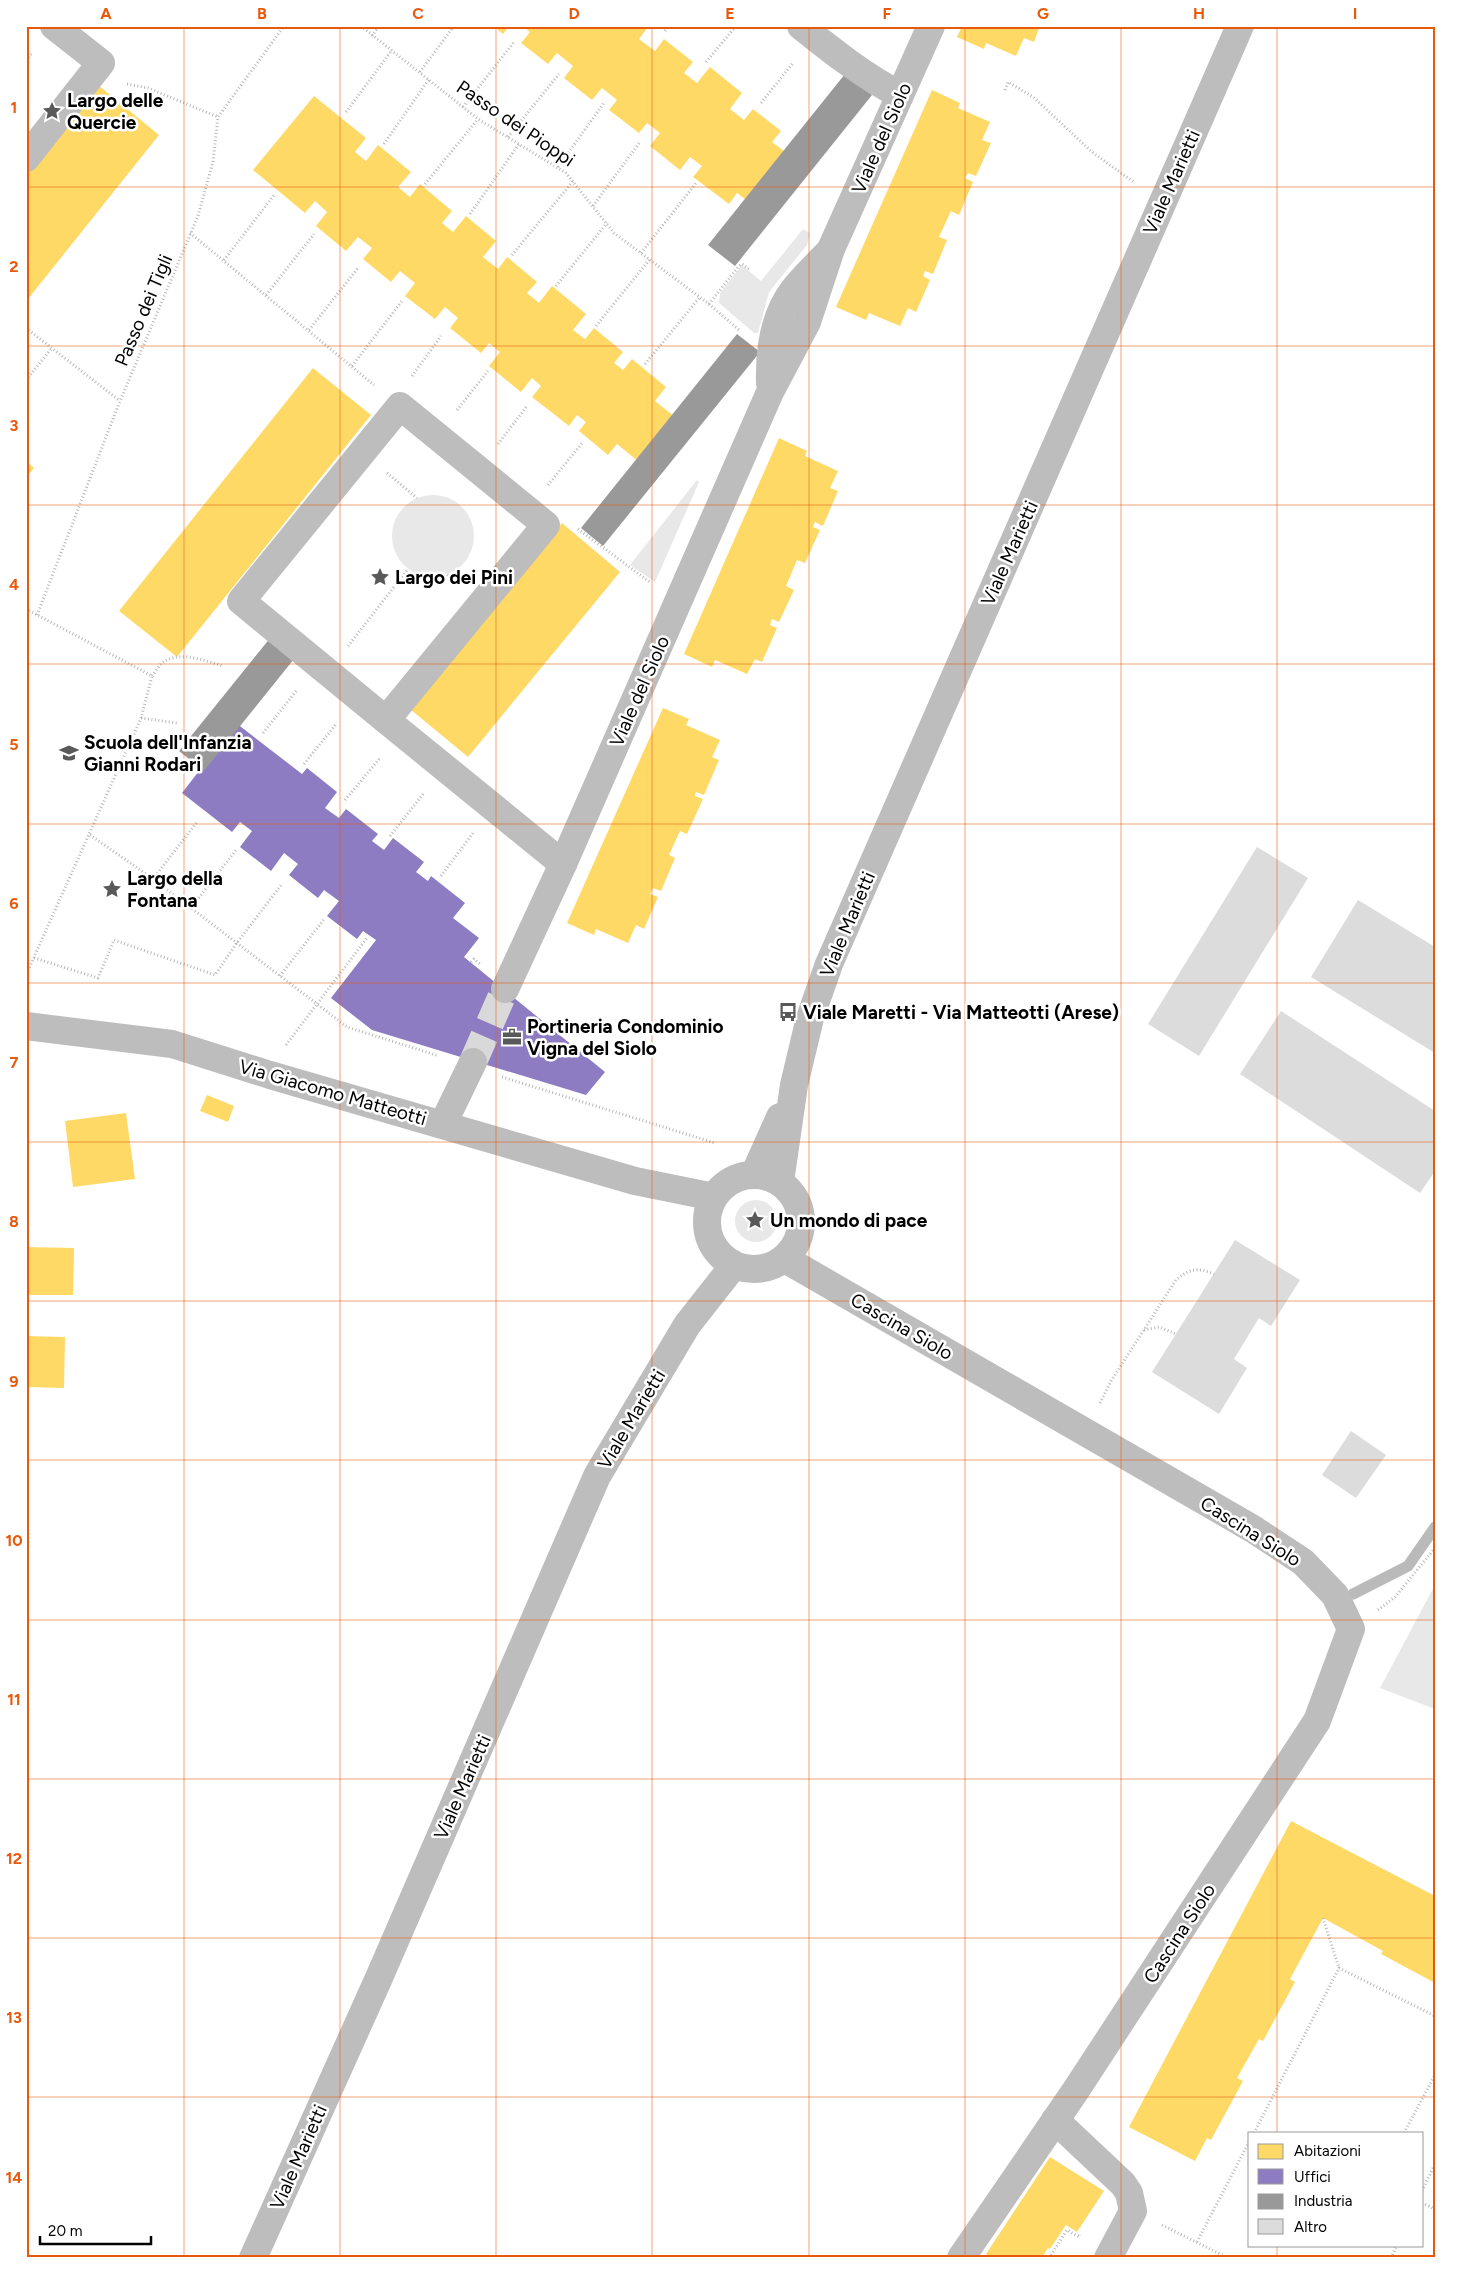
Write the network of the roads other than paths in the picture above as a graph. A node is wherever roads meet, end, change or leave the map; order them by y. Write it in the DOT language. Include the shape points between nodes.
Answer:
graph roads {
  1 [pos="54,26"];
  2 [pos="931,26"];
  3 [pos="1240,26"];
  4 [pos="807,32"];
  5 [pos="900,95"];
  6 [pos="26,158"];
  7 [pos="393,726"];
  8 [pos="563,864"];
  9 [pos="505,989"];
  10 [pos="26,1026"];
  11 [pos="472,1062"];
  12 [pos="794,1085"];
  13 [pos="443,1124"];
  14 [pos="754,1175"];
  15 [pos="635,1181"];
  16 [pos="780,1182"];
  17 [pos="714,1198"];
  18 [pos="711,1236"];
  19 [pos="785,1258"];
  20 [pos="734,1265"];
  21 [pos="687,1325"];
  22 [pos="1055,2120"];
  23 [pos="254,2258"];
  24 [pos="961,2258"];
  25 [pos="1108,2258"];
  1 -- 6 [label="street" via="102,63"];
  2 -- 5 [label="street, Viale del Siolo"];
  3 -- 12 [label="street, Viale Marietti" via="829,964 810,1018"];
  4 -- 5 [label="street"];
  5 -- 8 [label="street, Viale del Siolo" via="831,249 794,289 780,314 769,355 770,392"];
  7 -- 7 [label="street" via="536,518 396,403 241,601"];
  7 -- 8 [label="street"];
  8 -- 9 [label="street, Viale del Siolo"];
  10 -- 13 [label="street, Via Giacomo Matteotti" via="172,1044"];
  11 -- 13 [label="street"];
  12 -- 14 [label="street, Viale Marietti"];
  12 -- 16 [label="street, Viale Marietti"];
  13 -- 15 [label="street, Via Giacomo Matteotti"];
  14 -- 16 [label="street"];
  14 -- 17 [label="street" via="731,1181"];
  15 -- 17 [label="street, Via Giacomo Matteotti"];
  15 -- 18 [label="street, Via Giacomo Matteotti"];
  16 -- 19 [label="street" via="797,1201 801,1216 796,1244"];
  17 -- 18 [label="street" via="708,1210"];
  18 -- 20 [label="street" via="724,1259"];
  18 -- 21 [label="street, Viale Marietti"];
  19 -- 20 [label="street" via="762,1269"];
  19 -- 22 [label="street, Cascina Siolo" via="1253,1529 1304,1562 1334,1595 1352,1629 1317,1721"];
  20 -- 21 [label="street, Viale Marietti"];
  21 -- 23 [label="street, Viale Marietti" via="597,1476"];
  22 -- 24 [label="street, Cascina Siolo"];
  22 -- 25 [label="street" via="1129,2193 1133,2211"];
}
